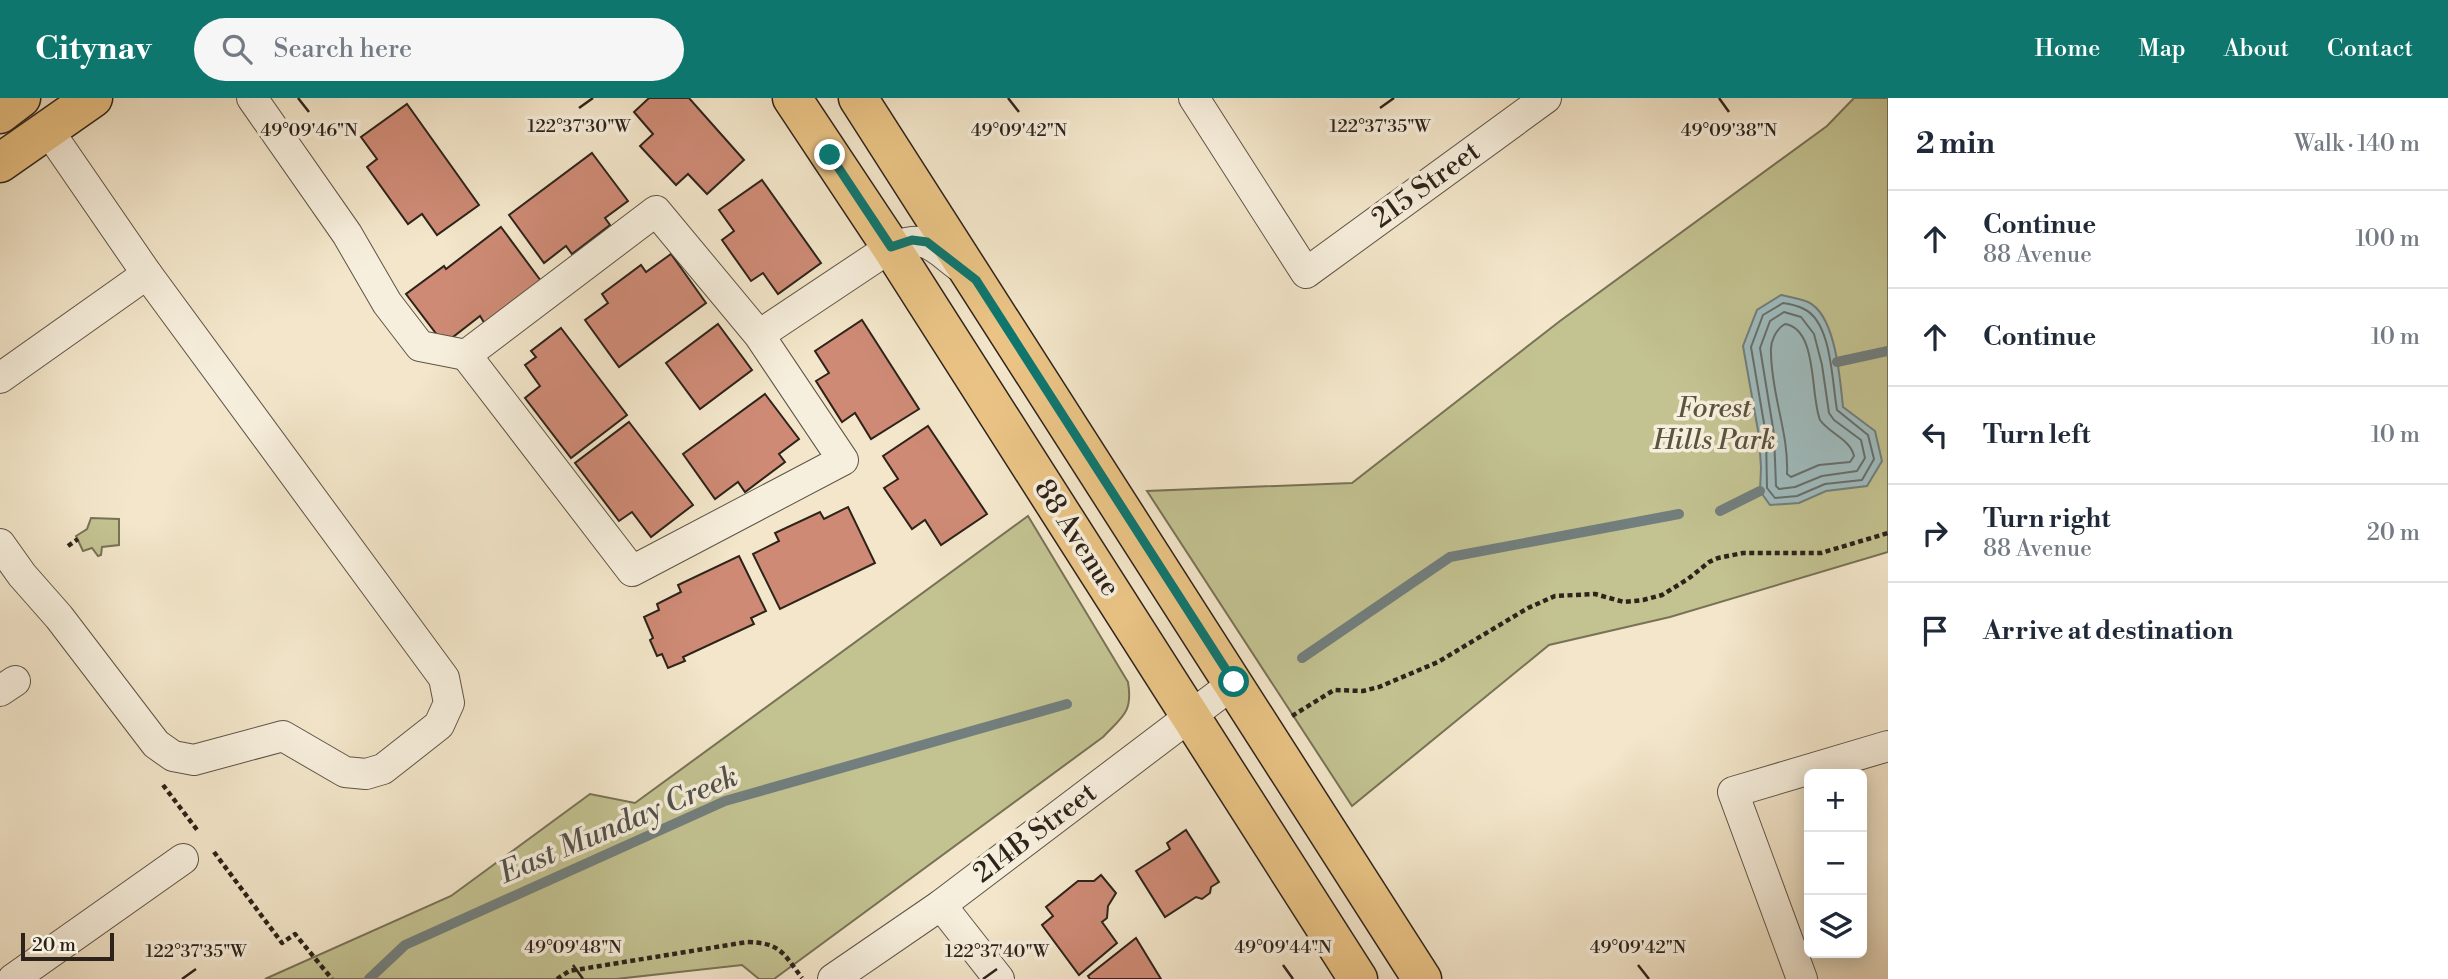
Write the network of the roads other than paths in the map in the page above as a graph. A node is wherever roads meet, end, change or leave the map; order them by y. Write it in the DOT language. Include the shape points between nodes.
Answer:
graph roads {
  1 [pos="21,98"];
  2 [pos="93,98"];
  3 [pos="252,98"];
  4 [pos="792,98"];
  5 [pos="858,98"];
  6 [pos="1194,98"];
  7 [pos="1546,98"];
  8 [pos="0,114"];
  9 [pos="48,130"];
  10 [pos="0,163"];
  11 [pos="891,247"];
  12 [pos="147,274"];
  13 [pos="976,280"];
  14 [pos="759,335"];
  15 [pos="466,355"];
  16 [pos="0,377"];
  17 [pos="0,544"];
  18 [pos="1234,682"];
  19 [pos="1190,715"];
  20 [pos="1888,746"];
  21 [pos="195,851"];
  22 [pos="941,905"];
  23 [pos="13,979"];
  24 [pos="833,979"];
  25 [pos="999,979"];
  26 [pos="1359,979"];
  27 [pos="1422,979"];
  28 [pos="1802,979"];
  1 -- 8 [label="main road"];
  2 -- 9 [label="main road"];
  3 -- 15 [label="street" via="420,346"];
  4 -- 11 [label="main road, 88 Avenue"];
  5 -- 13 [label="main road, 88 Avenue"];
  6 -- 7 [label="street, 215 Street" via="1306,273"];
  9 -- 10 [label="main road"];
  9 -- 12 [label="street"];
  11 -- 13 [label="street" via="912,240 927,242"];
  11 -- 14 [label="street"];
  11 -- 19 [label="main road, 88 Avenue"];
  12 -- 16 [label="street"];
  12 -- 17 [label="street" via="444,678 449,703 439,725 383,769 366,774 345,772 283,736 194,760 173,756 156,744"];
  13 -- 18 [label="main road, 88 Avenue"];
  14 -- 15 [label="street" via="656,211"];
  14 -- 15 [label="street" via="843,460 632,572"];
  18 -- 19 [label="street, 214B Street"];
  18 -- 27 [label="main road, 88 Avenue"];
  19 -- 22 [label="street, 214B Street"];
  19 -- 26 [label="main road, 88 Avenue"];
  20 -- 28 [label="street" via="1733,792"];
  21 -- 23 [label="street"];
  22 -- 24 [label="street, 214B Street"];
  22 -- 25 [label="street"];
}
